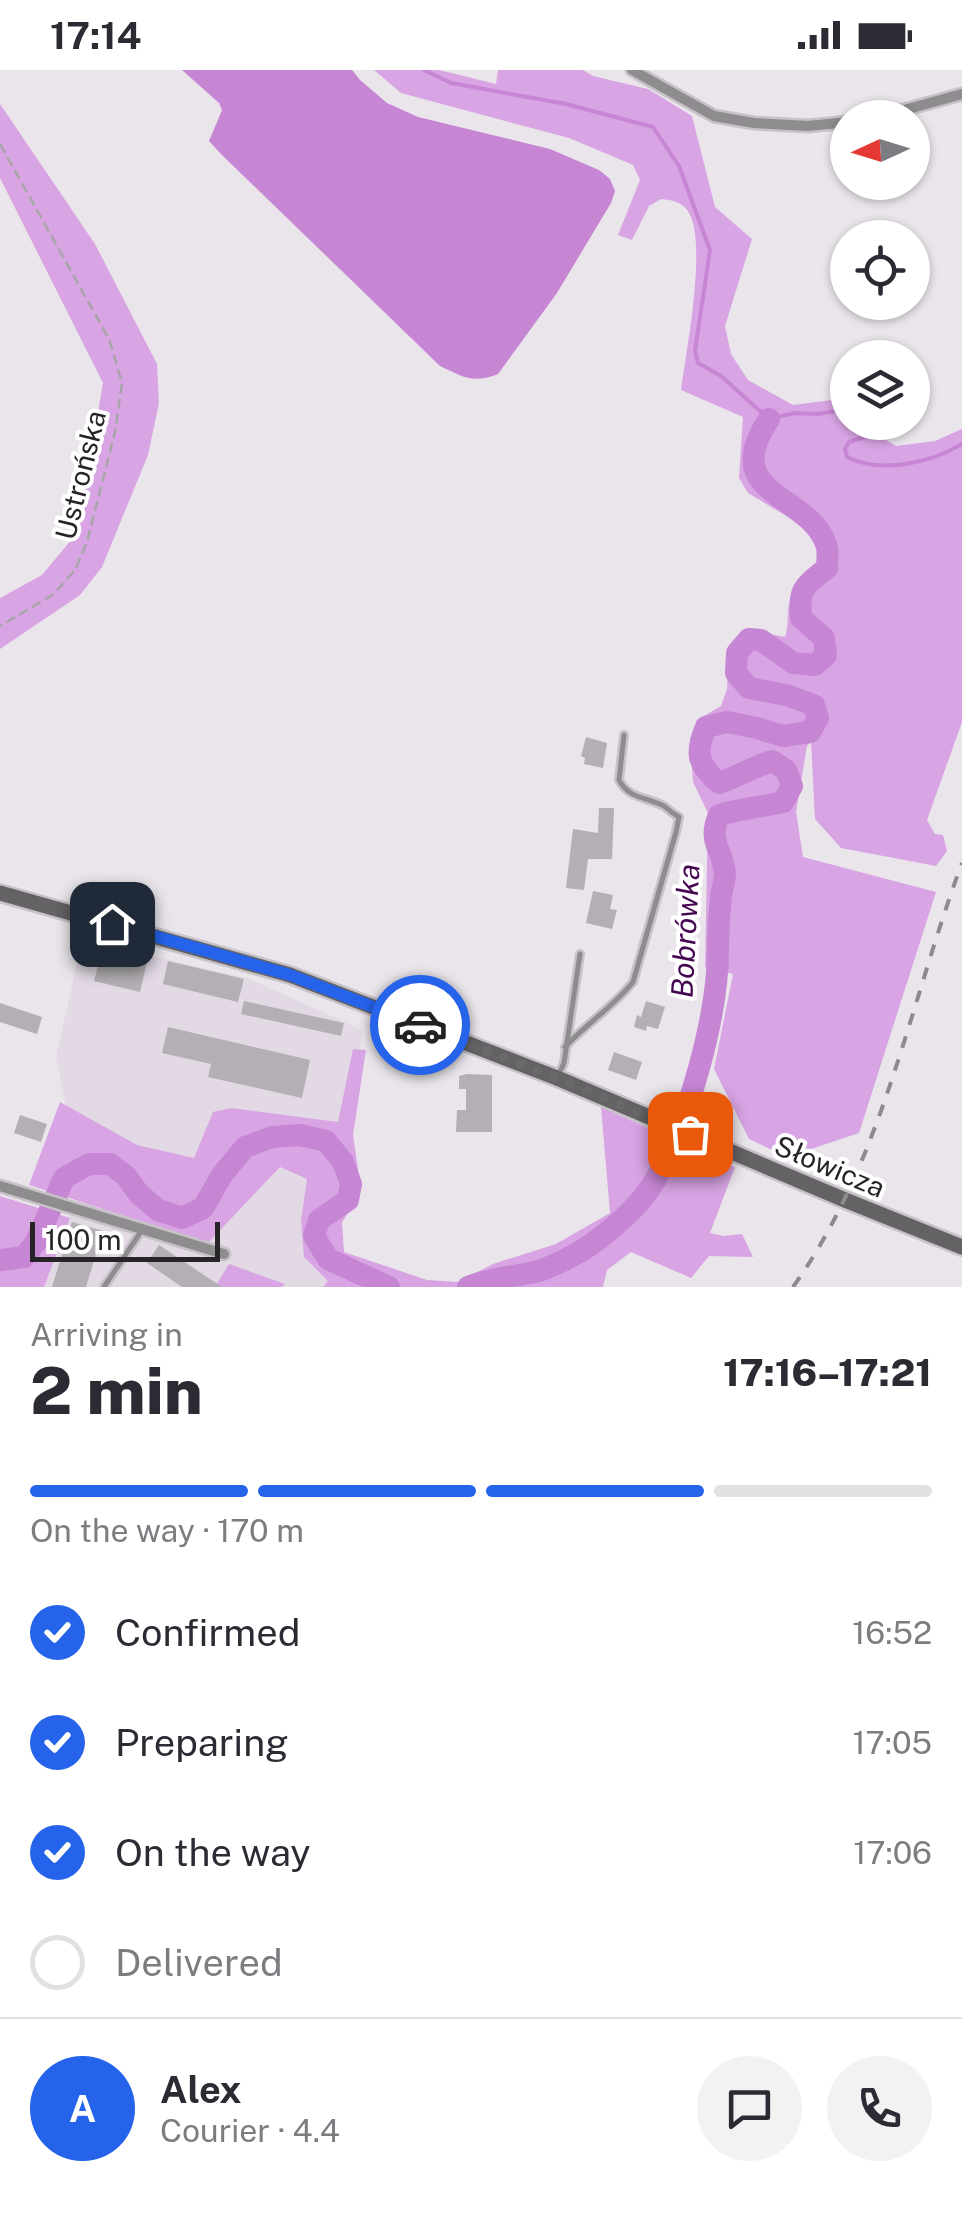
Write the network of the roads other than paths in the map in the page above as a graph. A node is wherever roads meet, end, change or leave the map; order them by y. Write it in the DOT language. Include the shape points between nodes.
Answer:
graph roads {
  1 [pos="632,70"];
  2 [pos="962,94"];
  3 [pos="930,103"];
  4 [pos="830,124"];
  5 [pos="624,734"];
  6 [pos="0,893"];
  7 [pos="580,954"];
  8 [pos="565,1047"];
  9 [pos="557,1078"];
  10 [pos="0,1186"];
  11 [pos="142,1230"];
  12 [pos="962,1247"];
  13 [pos="224,1254"];
  14 [pos="104,1287"];
  1 -- 4 [label="street" via="714,116"];
  2 -- 3 [label="street"];
  5 -- 8 [label="lane" via="622,786 665,806 678,818 676,832 632,982"];
  6 -- 9 [label="street, Słowicza" via="290,975"];
  7 -- 8 [label="lane"];
  8 -- 9 [label="lane"];
  9 -- 12 [label="street, Słowicza"];
  10 -- 11 [label="street"];
  11 -- 13 [label="street"];
  11 -- 14 [label="lane"];
}
